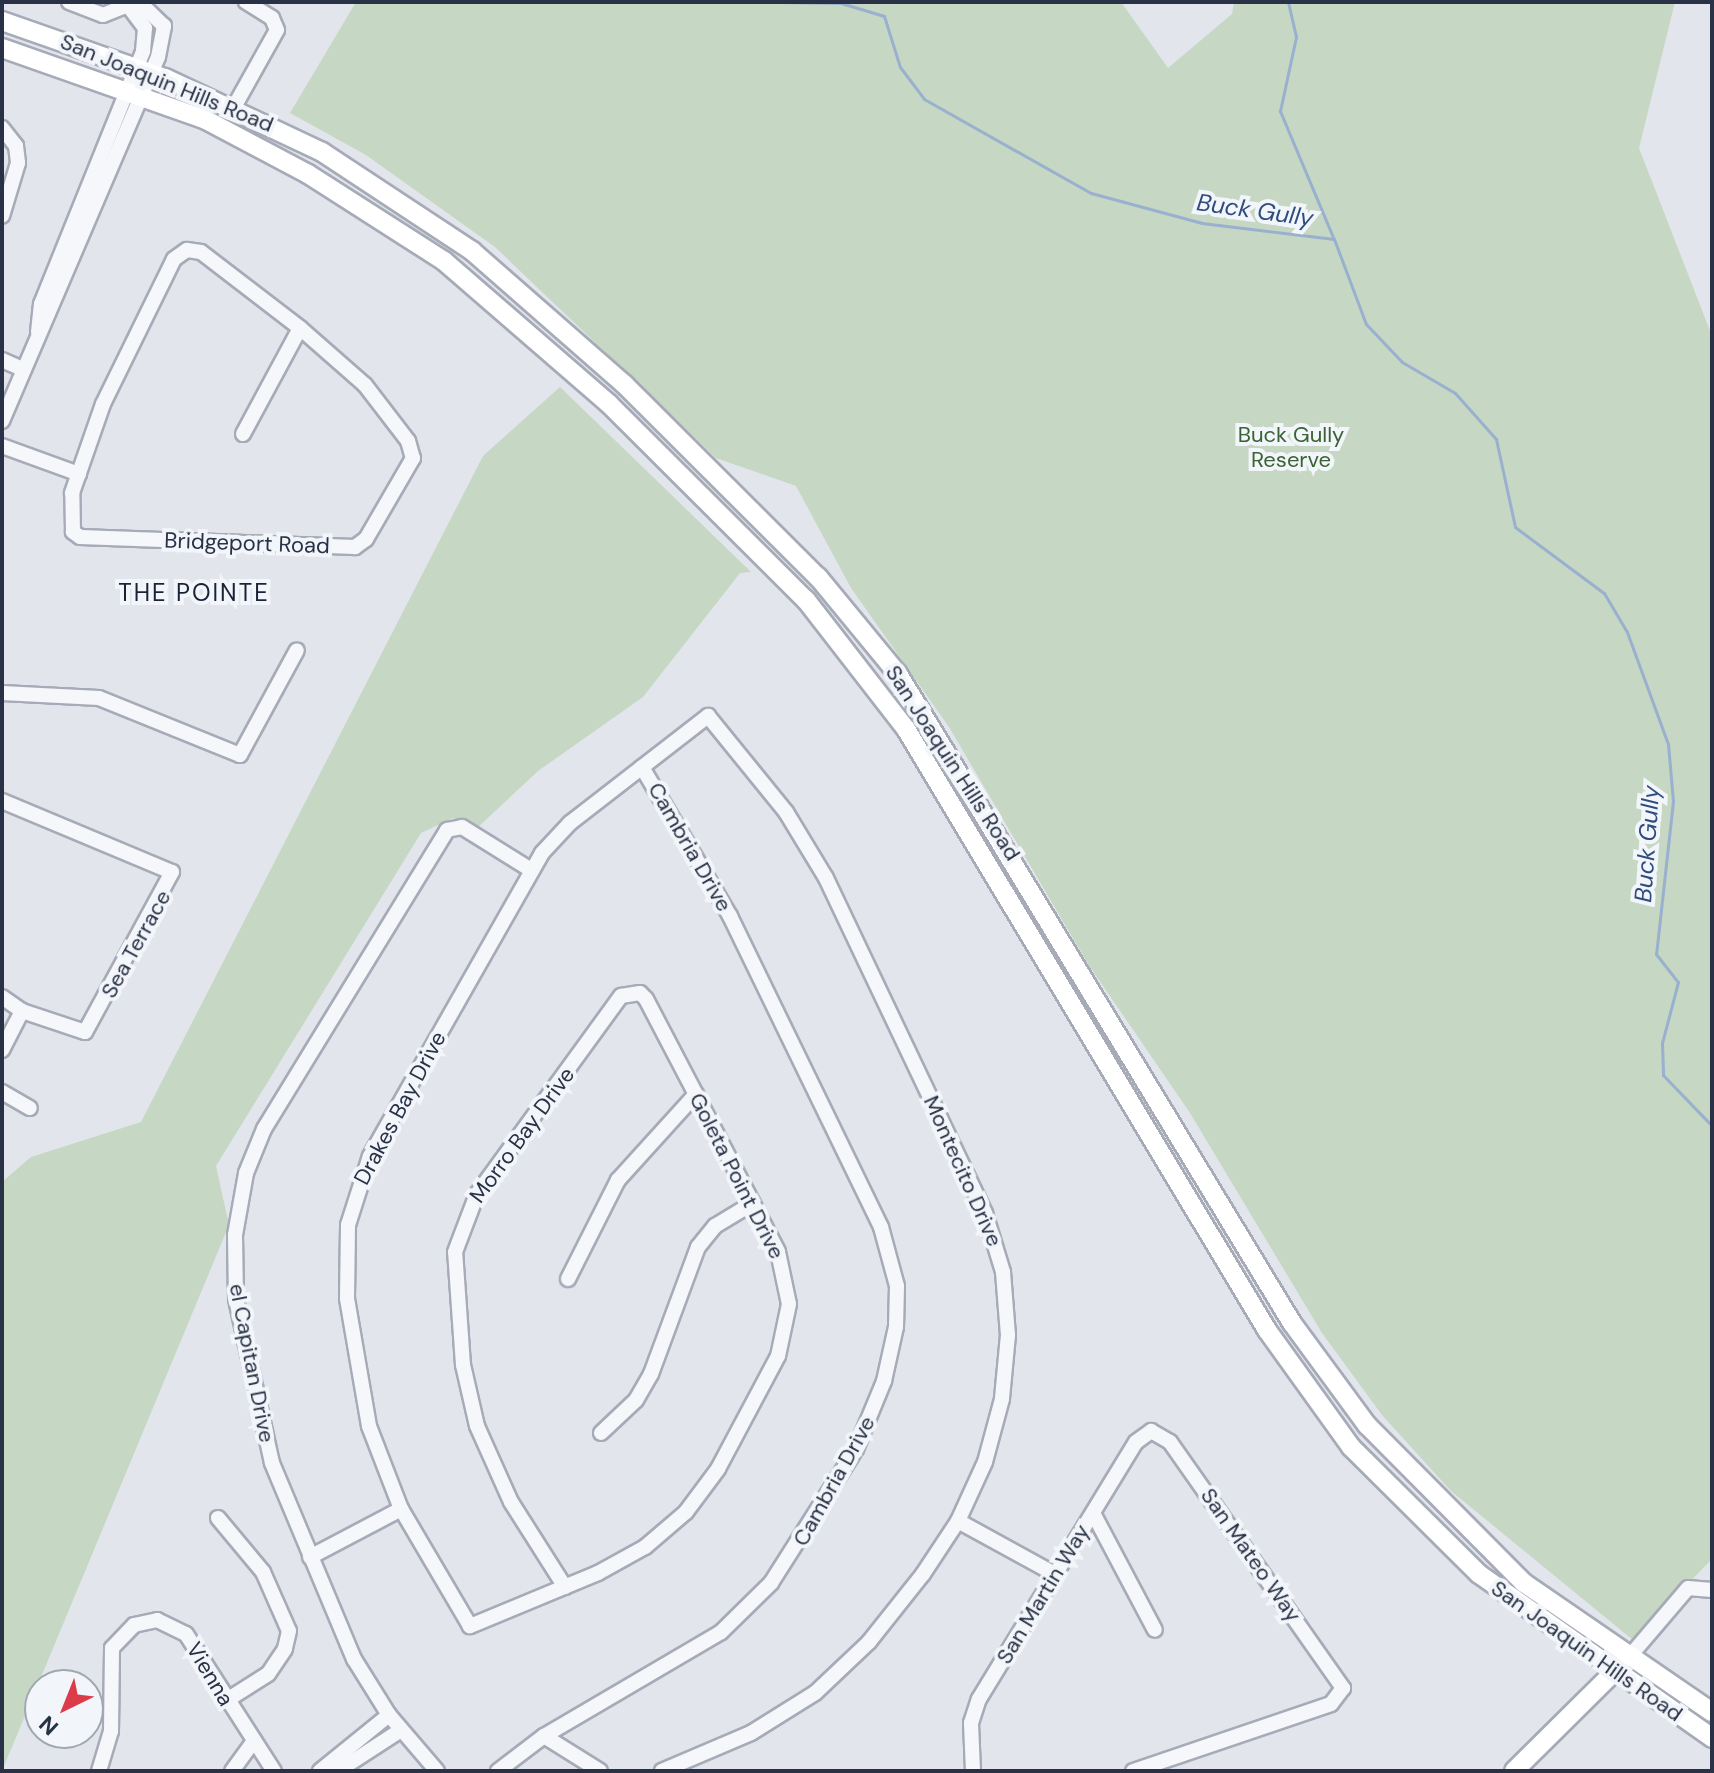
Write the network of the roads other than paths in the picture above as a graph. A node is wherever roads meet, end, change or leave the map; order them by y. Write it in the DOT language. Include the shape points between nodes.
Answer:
graph roads {
  1 [pos="69,2"];
  2 [pos="246,2"];
  3 [pos="135,4"];
  4 [pos="2,21"];
  5 [pos="2,48"];
  6 [pos="144,71"];
  7 [pos="136,92"];
  8 [pos="234,107"];
  9 [pos="2,128"];
  10 [pos="2,216"];
  11 [pos="300,328"];
  12 [pos="2,360"];
  13 [pos="22,369"];
  14 [pos="2,421"];
  15 [pos="243,434"];
  16 [pos="2,446"];
  17 [pos="79,474"];
  18 [pos="297,650"];
  19 [pos="2,693"];
  20 [pos="708,716"];
  21 [pos="642,767"];
  22 [pos="2,801"];
  23 [pos="531,870"];
  24 [pos="2,997"];
  25 [pos="616,1004"];
  26 [pos="22,1011"];
  27 [pos="2,1050"];
  28 [pos="2,1092"];
  29 [pos="696,1094"];
  30 [pos="30,1108"];
  31 [pos="753,1203"];
  32 [pos="568,1279"];
  33 [pos="1151,1431"];
  34 [pos="601,1433"];
  35 [pos="401,1509"];
  36 [pos="1093,1513"];
  37 [pos="218,1518"];
  38 [pos="958,1521"];
  39 [pos="310,1557"];
  40 [pos="1055,1574"];
  41 [pos="565,1587"];
  42 [pos="1707,1588"];
  43 [pos="470,1626"];
  44 [pos="1155,1630"];
  45 [pos="1630,1656"];
  46 [pos="1614,1673"];
  47 [pos="227,1700"];
  48 [pos="1712,1712"];
  49 [pos="389,1715"];
  50 [pos="401,1730"];
  51 [pos="544,1736"];
  52 [pos="1712,1738"];
  53 [pos="252,1743"];
  54 [pos="99,1771"];
  55 [pos="232,1771"];
  56 [pos="274,1771"];
  57 [pos="320,1771"];
  58 [pos="338,1771"];
  59 [pos="437,1771"];
  60 [pos="498,1771"];
  61 [pos="600,1771"];
  62 [pos="662,1771"];
  63 [pos="973,1771"];
  64 [pos="1133,1771"];
  65 [pos="1514,1771"];
  1 -- 3 [label="street" via="93,14"];
  2 -- 8 [label="street" via="272,18 274,38"];
  3 -- 6 [label="street" via="145,28"];
  4 -- 6 [label="main road, San Joaquin Hills Road"];
  5 -- 7 [label="main road, San Joaquin Hills Road"];
  6 -- 7 [label="street"];
  6 -- 8 [label="main road, San Joaquin Hills Road"];
  7 -- 13 [label="street" via="53,311"];
  7 -- 46 [label="main road, San Joaquin Hills Road" via="297,167 444,261 542,341 806,600 906,729 1267,1330 1351,1447 1479,1574"];
  8 -- 45 [label="main road, San Joaquin Hills Road" via="322,152 484,261 624,384 818,577 898,674 949,751 1292,1323 1351,1404 1491,1553"];
  9 -- 10 [label="street" via="16,146 18,163"];
  11 -- 15 [label="street"];
  11 -- 17 [label="street, Bridgeport Road" via="201,252 180,253 103,404"];
  11 -- 17 [label="street, Bridgeport Road" via="365,385 408,441 413,458 366,539 355,547 80,537 69,518"];
  12 -- 13 [label="street"];
  13 -- 14 [label="street"];
  16 -- 17 [label="street"];
  18 -- 19 [label="street" via="240,755 99,698"];
  20 -- 21 [label="street, Drakes Bay Drive"];
  20 -- 38 [label="street, Montecito Drive" via="812,852 996,1242 1008,1304 1005,1378 985,1462"];
  21 -- 23 [label="street, Drakes Bay Drive" via="570,823"];
  21 -- 51 [label="street, Cambria Drive" via="730,916 881,1227 894,1266 896,1327 884,1381 856,1449 771,1583 690,1653"];
  22 -- 26 [label="street, Sea Terrace" via="172,872 85,1032"];
  23 -- 35 [label="street, Drakes Bay Drive" via="370,1156 348,1225 345,1274 361,1388 383,1468"];
  23 -- 39 [label="street, el Capitan Drive" via="453,826 257,1143 239,1204 234,1267 253,1389 272,1463"];
  24 -- 26 [label="street, Sea Terrace"];
  25 -- 29 [label="street, Goleta Point Drive" via="630,992 646,999"];
  25 -- 41 [label="street, Morro Bay Drive" via="477,1194 455,1252 463,1365 477,1426 511,1502"];
  26 -- 27 [label="street"];
  28 -- 30 [label="street"];
  29 -- 31 [label="street, Goleta Point Drive"];
  29 -- 32 [label="street" via="618,1180"];
  31 -- 34 [label="street" via="715,1226 698,1247 651,1374 636,1400"];
  31 -- 41 [label="street, Goleta Point Drive" via="787,1284 787,1324 778,1356 718,1469 686,1512 623,1561"];
  33 -- 36 [label="street, San Martin Way" via="1136,1442"];
  33 -- 64 [label="street, San Mateo Way" via="1170,1442 1343,1688 1331,1704"];
  35 -- 39 [label="street"];
  35 -- 43 [label="street, Drakes Bay Drive"];
  36 -- 40 [label="street, San Martin Way"];
  36 -- 44 [label="street"];
  37 -- 47 [label="street" via="263,1572 289,1631 285,1649 268,1674"];
  38 -- 40 [label="street"];
  38 -- 62 [label="street, Montecito Drive" via="878,1631 829,1681 768,1724"];
  39 -- 49 [label="street, el Capitan Drive" via="348,1647"];
  40 -- 63 [label="street, San Martin Way" via="973,1715"];
  41 -- 43 [label="street, Goleta Point Drive"];
  42 -- 45 [label="street" via="1688,1588"];
  45 -- 46 [label="main road"];
  45 -- 48 [label="main road, San Joaquin Hills Road"];
  46 -- 52 [label="main road, San Joaquin Hills Road"];
  46 -- 65 [label="main road"];
  47 -- 53 [label="street, Vienna"];
  47 -- 54 [label="street, Vienna" via="179,1628 157,1620 134,1625 112,1648 111,1731"];
  49 -- 50 [label="street, el Capitan Drive"];
  49 -- 57 [label="street"];
  50 -- 58 [label="street"];
  50 -- 59 [label="street, el Capitan Drive"];
  51 -- 60 [label="street, Cambria Drive"];
  51 -- 61 [label="street"];
  53 -- 55 [label="street"];
  53 -- 56 [label="street, Vienna"];
}
